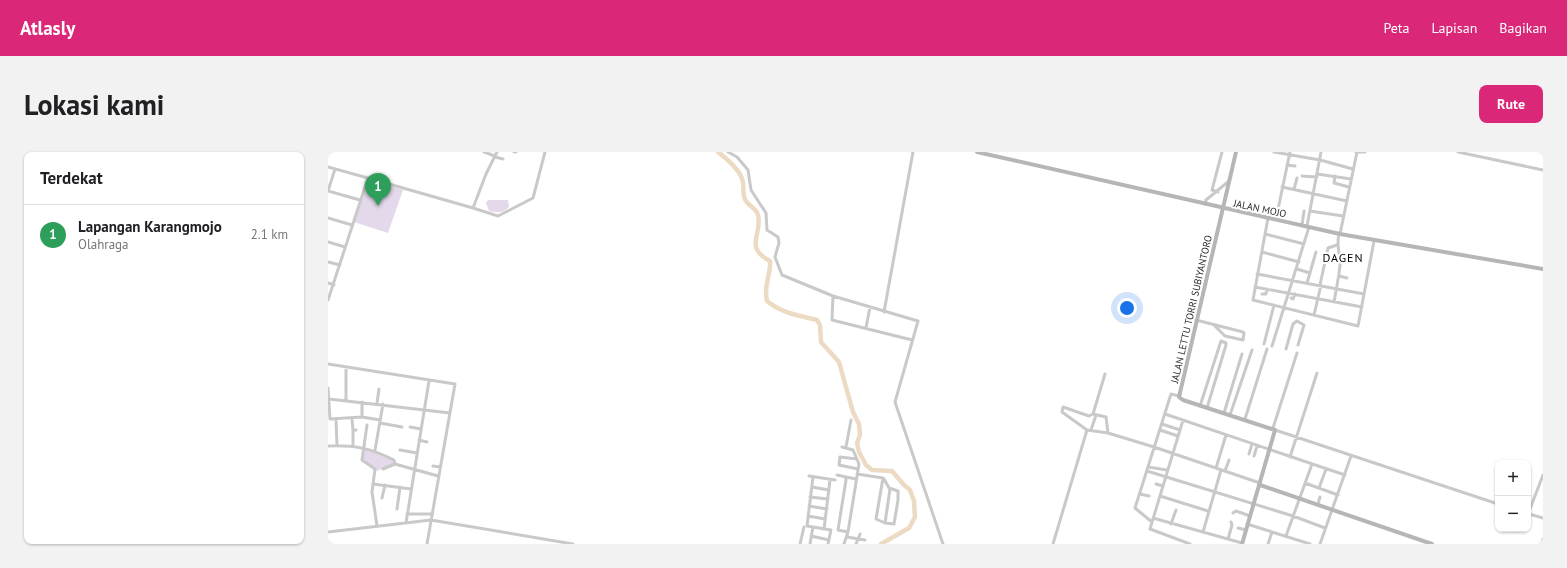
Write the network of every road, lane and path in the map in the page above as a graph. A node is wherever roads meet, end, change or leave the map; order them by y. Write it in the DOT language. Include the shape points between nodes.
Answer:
graph roads {
  1 [pos="484,152"];
  2 [pos="545,152"];
  3 [pos="728,152"];
  4 [pos="913,152"];
  5 [pos="977,152"];
  6 [pos="1222,152"];
  7 [pos="1236,152"];
  8 [pos="1274,152"];
  9 [pos="1321,152"];
  10 [pos="1356,152"];
  11 [pos="1365,152"];
  12 [pos="1458,152"];
  13 [pos="1290,153"];
  14 [pos="496,155"];
  15 [pos="503,160"];
  16 [pos="1320,160"];
  17 [pos="1287,165"];
  18 [pos="1295,166"];
  19 [pos="328,167"];
  20 [pos="335,169"];
  21 [pos="1353,169"];
  22 [pos="1543,170"];
  23 [pos="1302,176"];
  24 [pos="1317,176"];
  25 [pos="1335,176"];
  26 [pos="368,178"];
  27 [pos="1297,178"];
  28 [pos="1351,179"];
  29 [pos="1229,182"];
  30 [pos="1282,187"];
  31 [pos="1349,188"];
  32 [pos="1294,189"];
  33 [pos="328,191"];
  34 [pos="1218,192"];
  35 [pos="1313,194"];
  36 [pos="360,200"];
  37 [pos="1346,201"];
  38 [pos="1205,203"];
  39 [pos="473,208"];
  40 [pos="1223,208"];
  41 [pos="1310,211"];
  42 [pos="1304,212"];
  43 [pos="1344,216"];
  44 [pos="328,218"];
  45 [pos="1268,218"];
  46 [pos="1276,219"];
  47 [pos="352,225"];
  48 [pos="1302,225"];
  49 [pos="1308,227"];
  50 [pos="1265,234"];
  51 [pos="1340,234"];
  52 [pos="1374,240"];
  53 [pos="328,242"];
  54 [pos="1304,244"];
  55 [pos="1337,245"];
  56 [pos="345,247"];
  57 [pos="1262,252"];
  58 [pos="1316,252"];
  59 [pos="328,262"];
  60 [pos="1299,262"];
  61 [pos="340,265"];
  62 [pos="1543,269"];
  63 [pos="1297,270"];
  64 [pos="1310,273"];
  65 [pos="1257,274"];
  66 [pos="1339,276"];
  67 [pos="1347,278"];
  68 [pos="1293,280"];
  69 [pos="328,283"];
  70 [pos="1306,283"];
  71 [pos="334,285"];
  72 [pos="1320,285"];
  73 [pos="1255,287"];
  74 [pos="1337,288"];
  75 [pos="1267,289"];
  76 [pos="1288,292"];
  77 [pos="1262,294"];
  78 [pos="1295,294"];
  79 [pos="1364,294"];
  80 [pos="833,296"];
  81 [pos="1290,298"];
  82 [pos="1318,299"];
  83 [pos="328,300"];
  84 [pos="1334,302"];
  85 [pos="1274,305"];
  86 [pos="870,307"];
  87 [pos="1283,307"];
  88 [pos="1362,307"];
  89 [pos="884,310"];
  90 [pos="1302,312"];
  91 [pos="1314,315"];
  92 [pos="1196,320"];
  93 [pos="1299,322"];
  94 [pos="1214,326"];
  95 [pos="866,328"];
  96 [pos="912,340"];
  97 [pos="1264,344"];
  98 [pos="1298,345"];
  99 [pos="1272,346"];
  100 [pos="1267,349"];
  101 [pos="1286,349"];
  102 [pos="1252,350"];
  103 [pos="1297,353"];
  104 [pos="1242,354"];
  105 [pos="328,364"];
  106 [pos="346,367"];
  107 [pos="1317,373"];
  108 [pos="1105,374"];
  109 [pos="429,381"];
  110 [pos="328,388"];
  111 [pos="379,389"];
  112 [pos="1205,391"];
  113 [pos="1211,393"];
  114 [pos="1179,396"];
  115 [pos="329,397"];
  116 [pos="346,400"];
  117 [pos="362,402"];
  118 [pos="377,403"];
  119 [pos="383,404"];
  120 [pos="1200,406"];
  121 [pos="1207,408"];
  122 [pos="424,409"];
  123 [pos="329,410"];
  124 [pos="450,413"];
  125 [pos="1224,413"];
  126 [pos="1165,414"];
  127 [pos="1095,415"];
  128 [pos="1230,415"];
  129 [pos="362,417"];
  130 [pos="336,419"];
  131 [pos="352,419"];
  132 [pos="1244,419"];
  133 [pos="851,420"];
  134 [pos="1183,420"];
  135 [pos="380,422"];
  136 [pos="1162,424"];
  137 [pos="367,425"];
  138 [pos="410,427"];
  139 [pos="402,428"];
  140 [pos="421,429"];
  141 [pos="1274,429"];
  142 [pos="1089,430"];
  143 [pos="1160,430"];
  144 [pos="1180,430"];
  145 [pos="1108,433"];
  146 [pos="1226,435"];
  147 [pos="1178,436"];
  148 [pos="1297,437"];
  149 [pos="419,440"];
  150 [pos="427,442"];
  151 [pos="1252,444"];
  152 [pos="328,446"];
  153 [pos="337,446"];
  154 [pos="353,446"];
  155 [pos="1257,446"];
  156 [pos="364,447"];
  157 [pos="1154,447"];
  158 [pos="375,450"];
  159 [pos="400,450"];
  160 [pos="1270,450"];
  161 [pos="417,453"];
  162 [pos="1173,453"];
  163 [pos="1249,454"];
  164 [pos="1254,456"];
  165 [pos="1351,456"];
  166 [pos="1290,457"];
  167 [pos="857,459"];
  168 [pos="1229,460"];
  169 [pos="395,464"];
  170 [pos="1312,464"];
  171 [pos="1208,465"];
  172 [pos="433,466"];
  173 [pos="440,467"];
  174 [pos="1148,467"];
  175 [pos="415,468"];
  176 [pos="1216,468"];
  177 [pos="383,469"];
  178 [pos="858,469"];
  179 [pos="1206,469"];
  180 [pos="1326,469"];
  181 [pos="1167,470"];
  182 [pos="1223,470"];
  183 [pos="1146,471"];
  184 [pos="837,475"];
  185 [pos="1345,475"];
  186 [pos="1543,475"];
  187 [pos="438,476"];
  188 [pos="809,476"];
  189 [pos="857,476"];
  190 [pos="813,477"];
  191 [pos="846,477"];
  192 [pos="1166,477"];
  193 [pos="883,478"];
  194 [pos="830,480"];
  195 [pos="835,480"];
  196 [pos="1305,483"];
  197 [pos="373,484"];
  198 [pos="1156,484"];
  199 [pos="1260,484"];
  200 [pos="385,485"];
  201 [pos="1163,486"];
  202 [pos="400,487"];
  203 [pos="812,487"];
  204 [pos="1319,488"];
  205 [pos="411,489"];
  206 [pos="890,489"];
  207 [pos="829,490"];
  208 [pos="1214,492"];
  209 [pos="1140,494"];
  210 [pos="1338,495"];
  211 [pos="1149,496"];
  212 [pos="1160,496"];
  213 [pos="810,497"];
  214 [pos="1320,497"];
  215 [pos="382,498"];
  216 [pos="1300,498"];
  217 [pos="828,499"];
  218 [pos="1495,503"];
  219 [pos="1318,504"];
  220 [pos="1254,505"];
  221 [pos="809,506"];
  222 [pos="1531,508"];
  223 [pos="398,509"];
  224 [pos="827,509"];
  225 [pos="1333,509"];
  226 [pos="1176,510"];
  227 [pos="1208,511"];
  228 [pos="1233,512"];
  229 [pos="407,514"];
  230 [pos="432,514"];
  231 [pos="1531,515"];
  232 [pos="808,516"];
  233 [pos="1250,516"];
  234 [pos="1293,516"];
  235 [pos="1543,518"];
  236 [pos="826,519"];
  237 [pos="431,520"];
  238 [pos="1153,520"];
  239 [pos="1231,522"];
  240 [pos="406,523"];
  241 [pos="885,523"];
  242 [pos="1171,524"];
  243 [pos="1247,524"];
  244 [pos="376,526"];
  245 [pos="804,527"];
  246 [pos="813,527"];
  247 [pos="1238,528"];
  248 [pos="1326,528"];
  249 [pos="824,529"];
  250 [pos="1246,530"];
  251 [pos="328,532"];
  252 [pos="848,532"];
  253 [pos="1203,532"];
  254 [pos="1272,532"];
  255 [pos="860,534"];
  256 [pos="811,536"];
  257 [pos="1286,536"];
  258 [pos="846,537"];
  259 [pos="858,539"];
  260 [pos="1228,539"];
  261 [pos="1543,539"];
  262 [pos="829,540"];
  263 [pos="865,540"];
  264 [pos="550,542"];
  265 [pos="427,544"];
  266 [pos="573,544"];
  267 [pos="800,544"];
  268 [pos="810,544"];
  269 [pos="828,544"];
  270 [pos="844,544"];
  271 [pos="856,544"];
  272 [pos="943,544"];
  273 [pos="1053,544"];
  274 [pos="1190,544"];
  275 [pos="1242,544"];
  276 [pos="1268,544"];
  277 [pos="1310,544"];
  278 [pos="1320,544"];
  279 [pos="1432,544"];
  280 [pos="1541,544"];
  1 -- 14 [label="street"];
  2 -- 39 [label="street" via="533,198 498,216"];
  3 -- 80 [label="street" via="746,167 751,190 766,212 767,230 778,237 775,255 782,275"];
  4 -- 89 [label="street"];
  5 -- 38 [label="main road, JALAN MOJO"];
  6 -- 34 [label="street" via="1212,190"];
  7 -- 29 [label="main road, JALAN LETTU TORRI SUBIYANTORO"];
  8 -- 13 [label="street"];
  9 -- 16 [label="street"];
  10 -- 11 [label="street"];
  10 -- 21 [label="street"];
  12 -- 22 [label="street"];
  13 -- 16 [label="street"];
  13 -- 17 [label="street"];
  14 -- 15 [label="street"];
  14 -- 39 [label="street"];
  16 -- 21 [label="street"];
  16 -- 24 [label="street"];
  17 -- 18 [label="street"];
  17 -- 30 [label="street"];
  19 -- 20 [label="street"];
  20 -- 26 [label="street"];
  20 -- 33 [label="street"];
  21 -- 28 [label="street"];
  23 -- 24 [label="street"];
  24 -- 25 [label="street"];
  24 -- 35 [label="street"];
  25 -- 28 [label="street"];
  25 -- 31 [label="street" via="1334,183"];
  26 -- 36 [label="street"];
  26 -- 39 [label="street"];
  27 -- 32 [label="street"];
  28 -- 31 [label="street"];
  29 -- 34 [label="street"];
  29 -- 40 [label="main road, JALAN LETTU TORRI SUBIYANTORO"];
  30 -- 32 [label="street"];
  30 -- 46 [label="street"];
  31 -- 37 [label="street"];
  32 -- 35 [label="street"];
  33 -- 36 [label="street"];
  34 -- 38 [label="street"];
  35 -- 37 [label="street"];
  35 -- 41 [label="street"];
  36 -- 47 [label="street"];
  37 -- 43 [label="street"];
  38 -- 40 [label="main road, JALAN MOJO"];
  40 -- 45 [label="main road, JALAN MOJO"];
  40 -- 92 [label="main road, JALAN LETTU TORRI SUBIYANTORO"];
  41 -- 43 [label="street"];
  41 -- 49 [label="street"];
  42 -- 48 [label="street"];
  43 -- 51 [label="street"];
  44 -- 47 [label="street"];
  45 -- 46 [label="main road, JALAN MOJO"];
  45 -- 50 [label="street"];
  46 -- 48 [label="main road, JALAN MOJO"];
  47 -- 56 [label="street"];
  48 -- 49 [label="main road, JALAN MOJO"];
  49 -- 51 [label="main road, JALAN MOJO"];
  49 -- 54 [label="street"];
  50 -- 54 [label="street"];
  50 -- 57 [label="street"];
  51 -- 52 [label="main road, JALAN MOJO"];
  51 -- 55 [label="street"];
  52 -- 62 [label="main road, JALAN MOJO"];
  52 -- 79 [label="street"];
  53 -- 56 [label="street"];
  54 -- 60 [label="street"];
  55 -- 66 [label="street"];
  55 -- 72 [label="street" via="1328,248"];
  56 -- 61 [label="street"];
  57 -- 60 [label="street"];
  57 -- 65 [label="street"];
  58 -- 64 [label="street"];
  59 -- 61 [label="street"];
  60 -- 63 [label="street"];
  61 -- 71 [label="street"];
  63 -- 64 [label="street"];
  63 -- 68 [label="street"];
  64 -- 70 [label="street"];
  65 -- 68 [label="street"];
  65 -- 73 [label="street"];
  66 -- 67 [label="street"];
  66 -- 74 [label="street"];
  68 -- 70 [label="street"];
  68 -- 76 [label="street"];
  69 -- 71 [label="street"];
  70 -- 72 [label="street"];
  71 -- 83 [label="street"];
  72 -- 74 [label="street"];
  72 -- 82 [label="street"];
  73 -- 75 [label="street"];
  73 -- 85 [label="street" via="1253,300"];
  74 -- 79 [label="street"];
  74 -- 84 [label="street"];
  75 -- 76 [label="street"];
  75 -- 77 [label="street" via="1266,294"];
  76 -- 78 [label="street"];
  76 -- 87 [label="street"];
  78 -- 81 [label="street" via="1294,299"];
  78 -- 82 [label="street"];
  79 -- 88 [label="street"];
  80 -- 86 [label="street"];
  80 -- 95 [label="street" via="832,320"];
  82 -- 84 [label="street"];
  82 -- 91 [label="street"];
  84 -- 88 [label="street"];
  85 -- 87 [label="street"];
  85 -- 97 [label="street"];
  86 -- 89 [label="street"];
  86 -- 95 [label="street"];
  87 -- 90 [label="street"];
  87 -- 99 [label="street"];
  88 -- 91 [label="street" via="1358,326"];
  89 -- 96 [label="street" via="918,321"];
  90 -- 91 [label="street"];
  90 -- 93 [label="street"];
  92 -- 94 [label="street"];
  92 -- 114 [label="main road, JALAN LETTU TORRI SUBIYANTORO"];
  93 -- 98 [label="street" via="1304,325"];
  93 -- 101 [label="street" via="1294,323"];
  94 -- 94 [label="street" via="1243,332 1243,342 1225,336"];
  95 -- 96 [label="street"];
  96 -- 272 [label="street" via="896,402"];
  100 -- 132 [label="street"];
  102 -- 128 [label="street"];
  103 -- 141 [label="street"];
  104 -- 125 [label="street"];
  105 -- 106 [label="street"];
  106 -- 109 [label="street"];
  106 -- 116 [label="street"];
  107 -- 148 [label="street"];
  108 -- 127 [label="street"];
  109 -- 122 [label="street"];
  109 -- 124 [label="street" via="455,384"];
  110 -- 115 [label="street"];
  111 -- 118 [label="street"];
  112 -- 113 [label="street"];
  112 -- 113 [label="street" via="1221,341 1227,344"];
  112 -- 120 [label="street"];
  113 -- 121 [label="street"];
  114 -- 120 [label="main road, JALAN LETTU TORRI SUBIYANTORO" via="1181,400"];
  114 -- 126 [label="street" via="1171,394"];
  115 -- 116 [label="street"];
  115 -- 123 [label="street"];
  116 -- 117 [label="street"];
  117 -- 118 [label="street"];
  117 -- 129 [label="street"];
  118 -- 119 [label="street"];
  119 -- 122 [label="street"];
  119 -- 135 [label="street"];
  120 -- 121 [label="main road, JALAN LETTU TORRI SUBIYANTORO"];
  121 -- 125 [label="main road, JALAN LETTU TORRI SUBIYANTORO"];
  122 -- 124 [label="street"];
  122 -- 140 [label="street"];
  123 -- 130 [label="street" via="329,418"];
  124 -- 173 [label="street"];
  125 -- 128 [label="main road, JALAN LETTU TORRI SUBIYANTORO"];
  126 -- 134 [label="street"];
  126 -- 136 [label="street"];
  127 -- 142 [label="street"];
  127 -- 142 [label="street" via="1089,416 1064,406 1062,411"];
  127 -- 145 [label="street" via="1106,418"];
  128 -- 132 [label="main road, JALAN LETTU TORRI SUBIYANTORO"];
  129 -- 131 [label="street"];
  129 -- 135 [label="street"];
  130 -- 131 [label="street"];
  130 -- 153 [label="street"];
  131 -- 154 [label="street"];
  132 -- 141 [label="main road, JALAN LETTU TORRI SUBIYANTORO"];
  133 -- 167 [label="street" via="844,447 853,450"];
  134 -- 144 [label="street"];
  134 -- 146 [label="street"];
  135 -- 139 [label="street"];
  135 -- 158 [label="street"];
  136 -- 143 [label="street"];
  136 -- 144 [label="street"];
  137 -- 156 [label="street"];
  138 -- 140 [label="street"];
  140 -- 149 [label="street"];
  141 -- 148 [label="street"];
  141 -- 160 [label="main road"];
  142 -- 145 [label="street"];
  142 -- 273 [label="street"];
  143 -- 147 [label="street"];
  143 -- 157 [label="street"];
  144 -- 147 [label="street"];
  145 -- 157 [label="street"];
  146 -- 151 [label="street"];
  146 -- 176 [label="street"];
  147 -- 162 [label="street"];
  148 -- 165 [label="street"];
  148 -- 166 [label="street"];
  149 -- 150 [label="street"];
  149 -- 161 [label="street"];
  151 -- 155 [label="street"];
  151 -- 163 [label="street"];
  152 -- 153 [label="street"];
  153 -- 154 [label="street"];
  154 -- 156 [label="street"];
  155 -- 160 [label="street"];
  155 -- 164 [label="street"];
  156 -- 158 [label="street"];
  156 -- 197 [label="street" via="362,460 375,469"];
  157 -- 162 [label="street"];
  157 -- 174 [label="street"];
  158 -- 169 [label="street" via="394,460"];
  159 -- 161 [label="street"];
  160 -- 166 [label="street"];
  160 -- 199 [label="main road"];
  161 -- 175 [label="street"];
  162 -- 171 [label="street"];
  162 -- 181 [label="street"];
  165 -- 185 [label="street"];
  165 -- 218 [label="street"];
  166 -- 170 [label="street"];
  167 -- 178 [label="street"];
  167 -- 178 [label="street" via="840,457 839,465"];
  168 -- 182 [label="street"];
  169 -- 175 [label="street"];
  169 -- 177 [label="street"];
  170 -- 180 [label="street"];
  170 -- 196 [label="street"];
  171 -- 176 [label="street"];
  171 -- 179 [label="street"];
  172 -- 173 [label="street"];
  173 -- 187 [label="street"];
  174 -- 181 [label="street"];
  174 -- 183 [label="street"];
  175 -- 187 [label="street"];
  175 -- 205 [label="street"];
  176 -- 182 [label="street"];
  178 -- 189 [label="street"];
  180 -- 185 [label="street"];
  180 -- 204 [label="street"];
  181 -- 192 [label="street"];
  182 -- 199 [label="street"];
  182 -- 208 [label="street"];
  183 -- 192 [label="street"];
  183 -- 209 [label="street"];
  184 -- 191 [label="street"];
  185 -- 210 [label="street"];
  186 -- 222 [label="street"];
  187 -- 230 [label="street"];
  188 -- 190 [label="street"];
  189 -- 191 [label="street"];
  189 -- 193 [label="street"];
  189 -- 252 [label="street"];
  190 -- 194 [label="street"];
  190 -- 203 [label="street"];
  191 -- 252 [label="street" via="838,530"];
  192 -- 201 [label="street"];
  192 -- 208 [label="street"];
  193 -- 206 [label="street"];
  193 -- 241 [label="street" via="876,519"];
  194 -- 195 [label="street"];
  194 -- 207 [label="street"];
  196 -- 204 [label="street"];
  196 -- 216 [label="street"];
  197 -- 200 [label="street"];
  197 -- 244 [label="street"];
  198 -- 201 [label="street"];
  199 -- 216 [label="main road"];
  199 -- 220 [label="main road"];
  200 -- 202 [label="street"];
  200 -- 215 [label="street"];
  201 -- 212 [label="street"];
  202 -- 205 [label="street"];
  202 -- 223 [label="street"];
  203 -- 207 [label="street"];
  203 -- 213 [label="street"];
  204 -- 210 [label="street"];
  205 -- 229 [label="street"];
  206 -- 241 [label="street"];
  206 -- 241 [label="street" via="898,492 895,522"];
  207 -- 217 [label="street"];
  208 -- 220 [label="street"];
  208 -- 227 [label="street"];
  209 -- 211 [label="street"];
  209 -- 238 [label="street" via="1135,508"];
  210 -- 225 [label="street"];
  212 -- 227 [label="street"];
  212 -- 238 [label="street"];
  213 -- 217 [label="street"];
  213 -- 221 [label="street"];
  214 -- 219 [label="street"];
  216 -- 219 [label="main road"];
  216 -- 234 [label="street"];
  217 -- 224 [label="street"];
  219 -- 225 [label="main road"];
  220 -- 233 [label="main road"];
  220 -- 234 [label="street"];
  221 -- 224 [label="street"];
  221 -- 232 [label="street"];
  224 -- 236 [label="street"];
  225 -- 248 [label="street"];
  225 -- 279 [label="main road"];
  226 -- 242 [label="street"];
  227 -- 253 [label="street"];
  228 -- 233 [label="street"];
  229 -- 230 [label="street"];
  229 -- 240 [label="street"];
  230 -- 237 [label="street"];
  231 -- 235 [label="street"];
  232 -- 236 [label="street"];
  232 -- 246 [label="street" via="807,526"];
  233 -- 243 [label="main road"];
  234 -- 248 [label="street"];
  234 -- 257 [label="street"];
  236 -- 249 [label="street"];
  237 -- 240 [label="street"];
  237 -- 264 [label="street"];
  237 -- 265 [label="street"];
  238 -- 242 [label="street"];
  238 -- 274 [label="street" via="1151,530"];
  239 -- 260 [label="street"];
  240 -- 244 [label="street"];
  242 -- 253 [label="street"];
  243 -- 250 [label="main road"];
  243 -- 254 [label="street"];
  244 -- 251 [label="street"];
  245 -- 267 [label="street"];
  246 -- 249 [label="street"];
  246 -- 256 [label="street"];
  247 -- 250 [label="street"];
  248 -- 278 [label="street"];
  249 -- 262 [label="street" via="831,530"];
  250 -- 275 [label="main road"];
  252 -- 258 [label="street"];
  253 -- 260 [label="street"];
  254 -- 257 [label="street"];
  254 -- 276 [label="street"];
  255 -- 259 [label="street"];
  256 -- 262 [label="street"];
  256 -- 268 [label="street"];
  257 -- 277 [label="street"];
  258 -- 259 [label="street"];
  258 -- 270 [label="street"];
  259 -- 263 [label="street"];
  259 -- 271 [label="street"];
  260 -- 275 [label="street"];
  261 -- 280 [label="street"];
  262 -- 269 [label="street"];
  264 -- 266 [label="street"];
}
